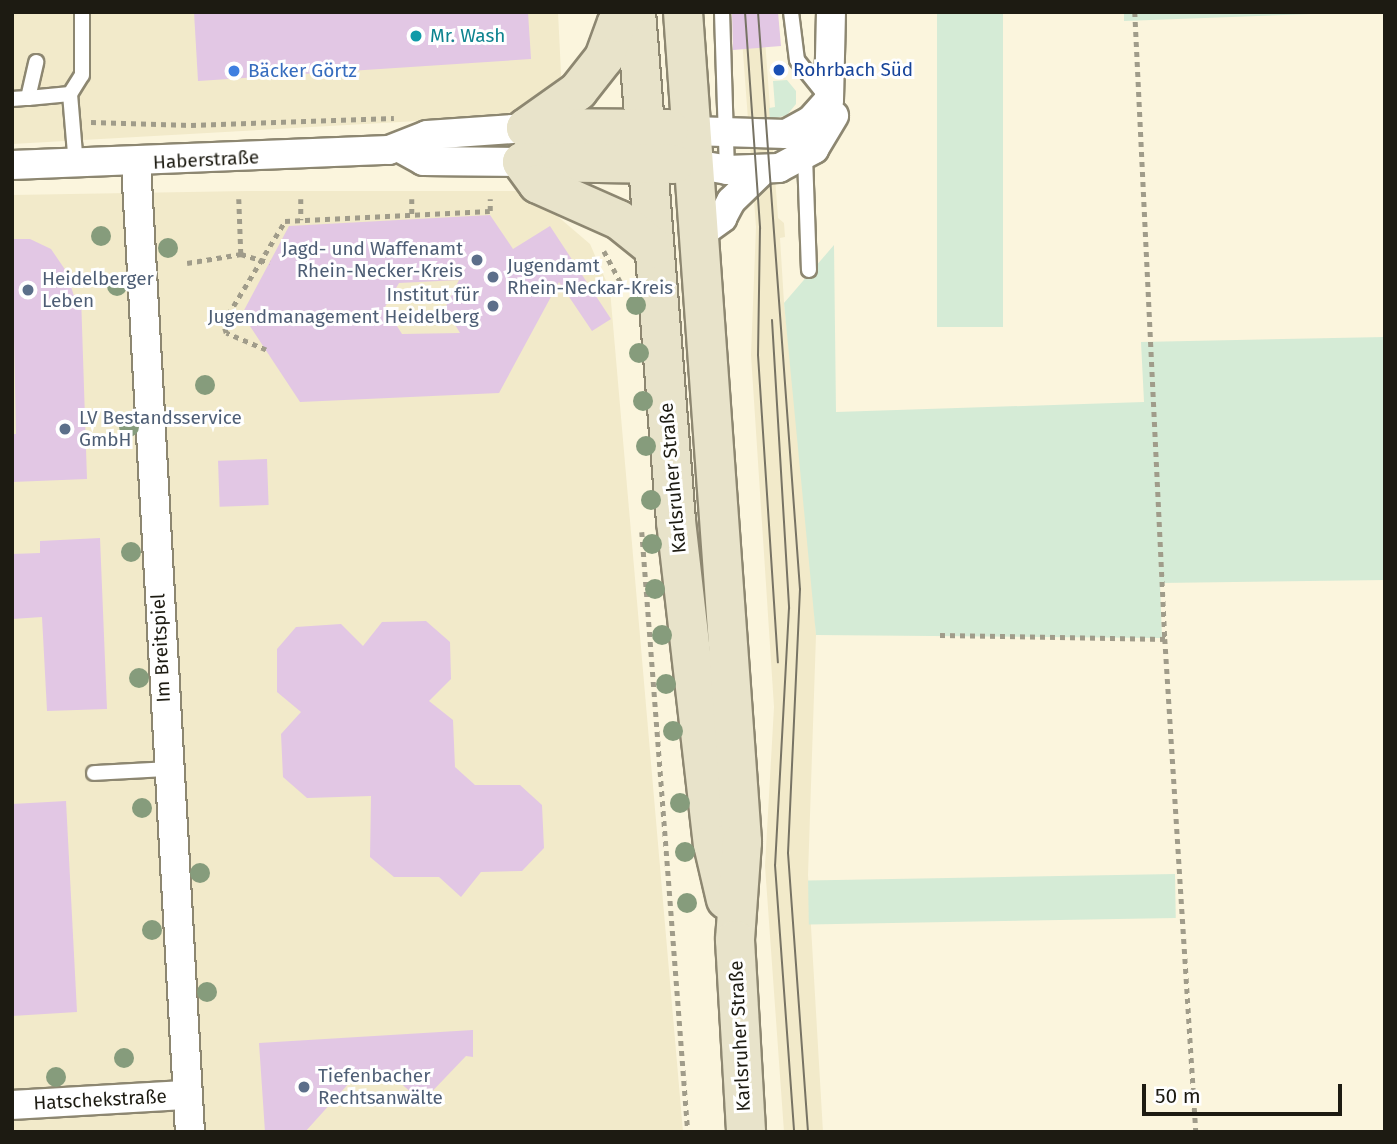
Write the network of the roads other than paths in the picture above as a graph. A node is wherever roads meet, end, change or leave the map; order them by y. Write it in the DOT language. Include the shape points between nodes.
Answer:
graph roads {
  1 [pos="82,12"];
  2 [pos="626,12"];
  3 [pos="636,12"];
  4 [pos="683,12"];
  5 [pos="722,12"];
  6 [pos="791,12"];
  7 [pos="831,12"];
  8 [pos="36,62"];
  9 [pos="70,94"];
  10 [pos="28,98"];
  11 [pos="12,99"];
  12 [pos="831,108"];
  13 [pos="729,134"];
  14 [pos="524,145"];
  15 [pos="646,145"];
  16 [pos="704,155"];
  17 [pos="800,159"];
  18 [pos="136,164"];
  19 [pos="12,165"];
  20 [pos="76,165"];
  21 [pos="763,170"];
  22 [pos="699,234"];
  23 [pos="654,248"];
  24 [pos="808,270"];
  25 [pos="168,769"];
  26 [pos="94,773"];
  27 [pos="735,940"];
  28 [pos="188,1095"];
  29 [pos="12,1105"];
  30 [pos="190,1132"];
  31 [pos="746,1132"];
  1 -- 9 [label="lane" via="82,75"];
  2 -- 14 [label="main road" via="604,58"];
  3 -- 15 [label="main road, Karlsruher Straße"];
  4 -- 16 [label="main road, Karlsruher Straße"];
  5 -- 13 [label="lane"];
  6 -- 12 [label="lane" via="797,60"];
  7 -- 12 [label="street"];
  8 -- 10 [label="lane"];
  9 -- 10 [label="lane"];
  9 -- 20 [label="lane"];
  10 -- 11 [label="lane"];
  12 -- 13 [label="street" via="786,134"];
  12 -- 17 [label="street" via="822,140"];
  13 -- 16 [label="street"];
  13 -- 16 [label="lane"];
  14 -- 15 [label="main road"];
  14 -- 18 [label="street, Haberstraße" via="423,161 400,148"];
  14 -- 23 [label="main road" via="538,184 606,214"];
  15 -- 16 [label="main road"];
  15 -- 23 [label="main road, Karlsruher Straße"];
  16 -- 21 [label="street"];
  16 -- 22 [label="main road, Karlsruher Straße"];
  17 -- 21 [label="street"];
  17 -- 24 [label="lane"];
  18 -- 20 [label="street, Haberstraße"];
  18 -- 25 [label="street, Im Breitspiel"];
  19 -- 20 [label="street, Haberstraße"];
  21 -- 22 [label="street" via="739,191 722,218"];
  22 -- 27 [label="main road, Karlsruher Straße" via="742,842"];
  23 -- 27 [label="main road, Karlsruher Straße" via="683,587 713,844"];
  25 -- 26 [label="lane"];
  25 -- 28 [label="street, Im Breitspiel"];
  27 -- 31 [label="main road, Karlsruher Straße"];
  28 -- 29 [label="street, Hatschekstraße"];
  28 -- 30 [label="street, Im Breitspiel"];
}
